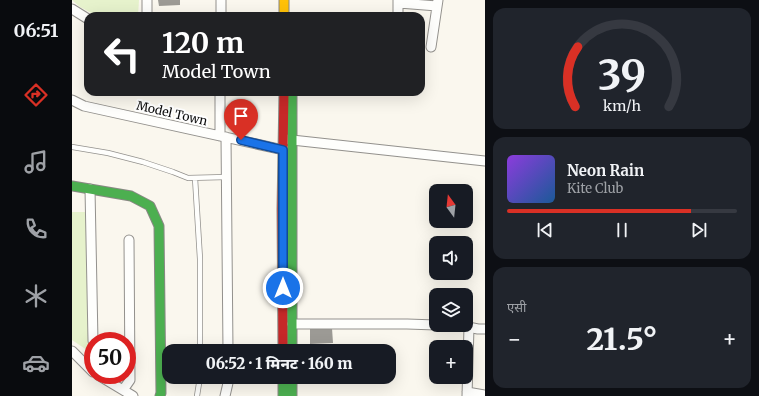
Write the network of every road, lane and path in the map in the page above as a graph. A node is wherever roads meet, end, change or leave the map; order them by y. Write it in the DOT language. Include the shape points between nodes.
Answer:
graph roads {
  1 [pos="147,0"];
  2 [pos="221,0"];
  3 [pos="284,0"];
  4 [pos="292,0"];
  5 [pos="398,1"];
  6 [pos="438,3"];
  7 [pos="72,9"];
  8 [pos="147,12"];
  9 [pos="221,12"];
  10 [pos="284,12"];
  11 [pos="292,12"];
  12 [pos="398,12"];
  13 [pos="84,16"];
  14 [pos="431,47"];
  15 [pos="220,96"];
  16 [pos="284,96"];
  17 [pos="292,96"];
  18 [pos="72,100"];
  19 [pos="223,137"];
  20 [pos="288,139"];
  21 [pos="72,146"];
  22 [pos="288,151"];
  23 [pos="485,161"];
  24 [pos="227,177"];
  25 [pos="195,178"];
  26 [pos="72,186"];
  27 [pos="90,189"];
  28 [pos="129,240"];
  29 [pos="292,324"];
  30 [pos="429,325"];
  31 [pos="473,328"];
  32 [pos="485,329"];
  33 [pos="93,332"];
  34 [pos="469,332"];
  35 [pos="200,344"];
  36 [pos="228,344"];
  37 [pos="283,344"];
  38 [pos="292,344"];
  39 [pos="72,351"];
  40 [pos="84,363"];
  41 [pos="113,384"];
  42 [pos="199,384"];
  43 [pos="228,384"];
  44 [pos="283,384"];
  45 [pos="292,384"];
  46 [pos="123,390"];
  47 [pos="467,394"];
  48 [pos="485,395"];
  49 [pos="133,396"];
  50 [pos="160,396"];
  51 [pos="197,396"];
  52 [pos="225,396"];
  53 [pos="283,396"];
  54 [pos="292,396"];
  1 -- 8 [label="street"];
  2 -- 9 [label="street"];
  3 -- 10 [label="main road"];
  4 -- 11 [label="main road"];
  5 -- 6 [label="street"];
  5 -- 12 [label="street"];
  6 -- 14 [label="street"];
  7 -- 13 [label="street"];
  15 -- 19 [label="street"];
  16 -- 20 [label="main road"];
  17 -- 20 [label="main road"];
  18 -- 19 [label="street, Model Town" via="84,106"];
  19 -- 22 [label="street, Model Town"];
  19 -- 24 [label="street"];
  20 -- 22 [label="main road"];
  20 -- 23 [label="street"];
  21 -- 25 [label="lane" via="108,153"];
  22 -- 29 [label="main road"];
  22 -- 37 [label="main road"];
  24 -- 25 [label="lane"];
  24 -- 36 [label="street"];
  25 -- 35 [label="lane" via="200,259"];
  26 -- 27 [label="main road"];
  27 -- 33 [label="street"];
  27 -- 50 [label="main road" via="131,196 150,206 159,226"];
  28 -- 46 [label="street" via="130,380"];
  29 -- 30 [label="street"];
  29 -- 38 [label="main road"];
  31 -- 32 [label="street"];
  34 -- 47 [label="street"];
  39 -- 40 [label="street"];
  41 -- 46 [label="street"];
  42 -- 51 [label="lane"];
  43 -- 52 [label="street"];
  44 -- 53 [label="main road"];
  45 -- 54 [label="main road"];
  46 -- 49 [label="street"];
  47 -- 48 [label="street"];
}
